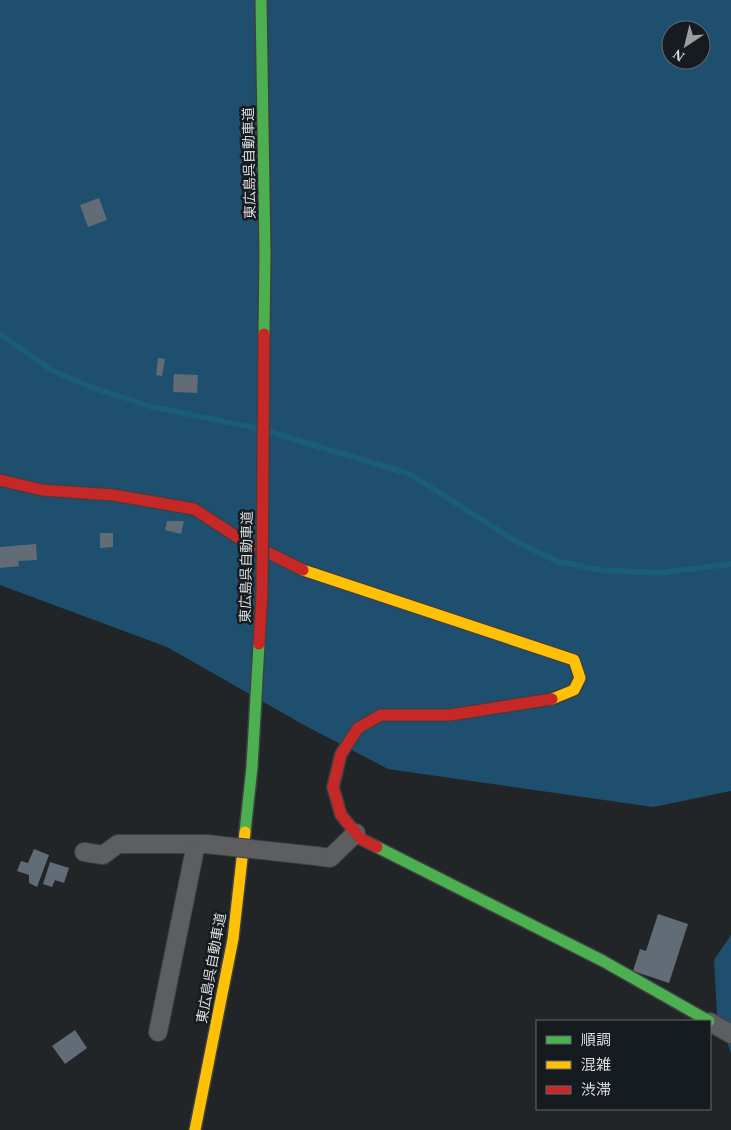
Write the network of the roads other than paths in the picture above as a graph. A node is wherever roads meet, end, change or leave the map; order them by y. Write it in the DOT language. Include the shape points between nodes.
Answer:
graph roads {
  1 [pos="261,0"];
  2 [pos="0,480"];
  3 [pos="356,833"];
  4 [pos="201,844"];
  5 [pos="84,852"];
  6 [pos="706,1020"];
  7 [pos="711,1023"];
  8 [pos="158,1032"];
  9 [pos="731,1034"];
  10 [pos="195,1130"];
  1 -- 10 [label="main road, 東広島呉自動車道, bridge" via="265,253 262,594 252,767 233,939"];
  2 -- 3 [label="main road" via="42,490 113,495 194,509 236,536 305,571 574,660 580,678 574,690 548,701 450,715 381,715 358,728 341,754 333,787 341,815"];
  3 -- 4 [label="street, bridge" via="330,858"];
  3 -- 6 [label="main road" via="361,839 603,961"];
  4 -- 5 [label="street" via="118,844 103,855"];
  4 -- 8 [label="street"];
  7 -- 9 [label="street"];
}
